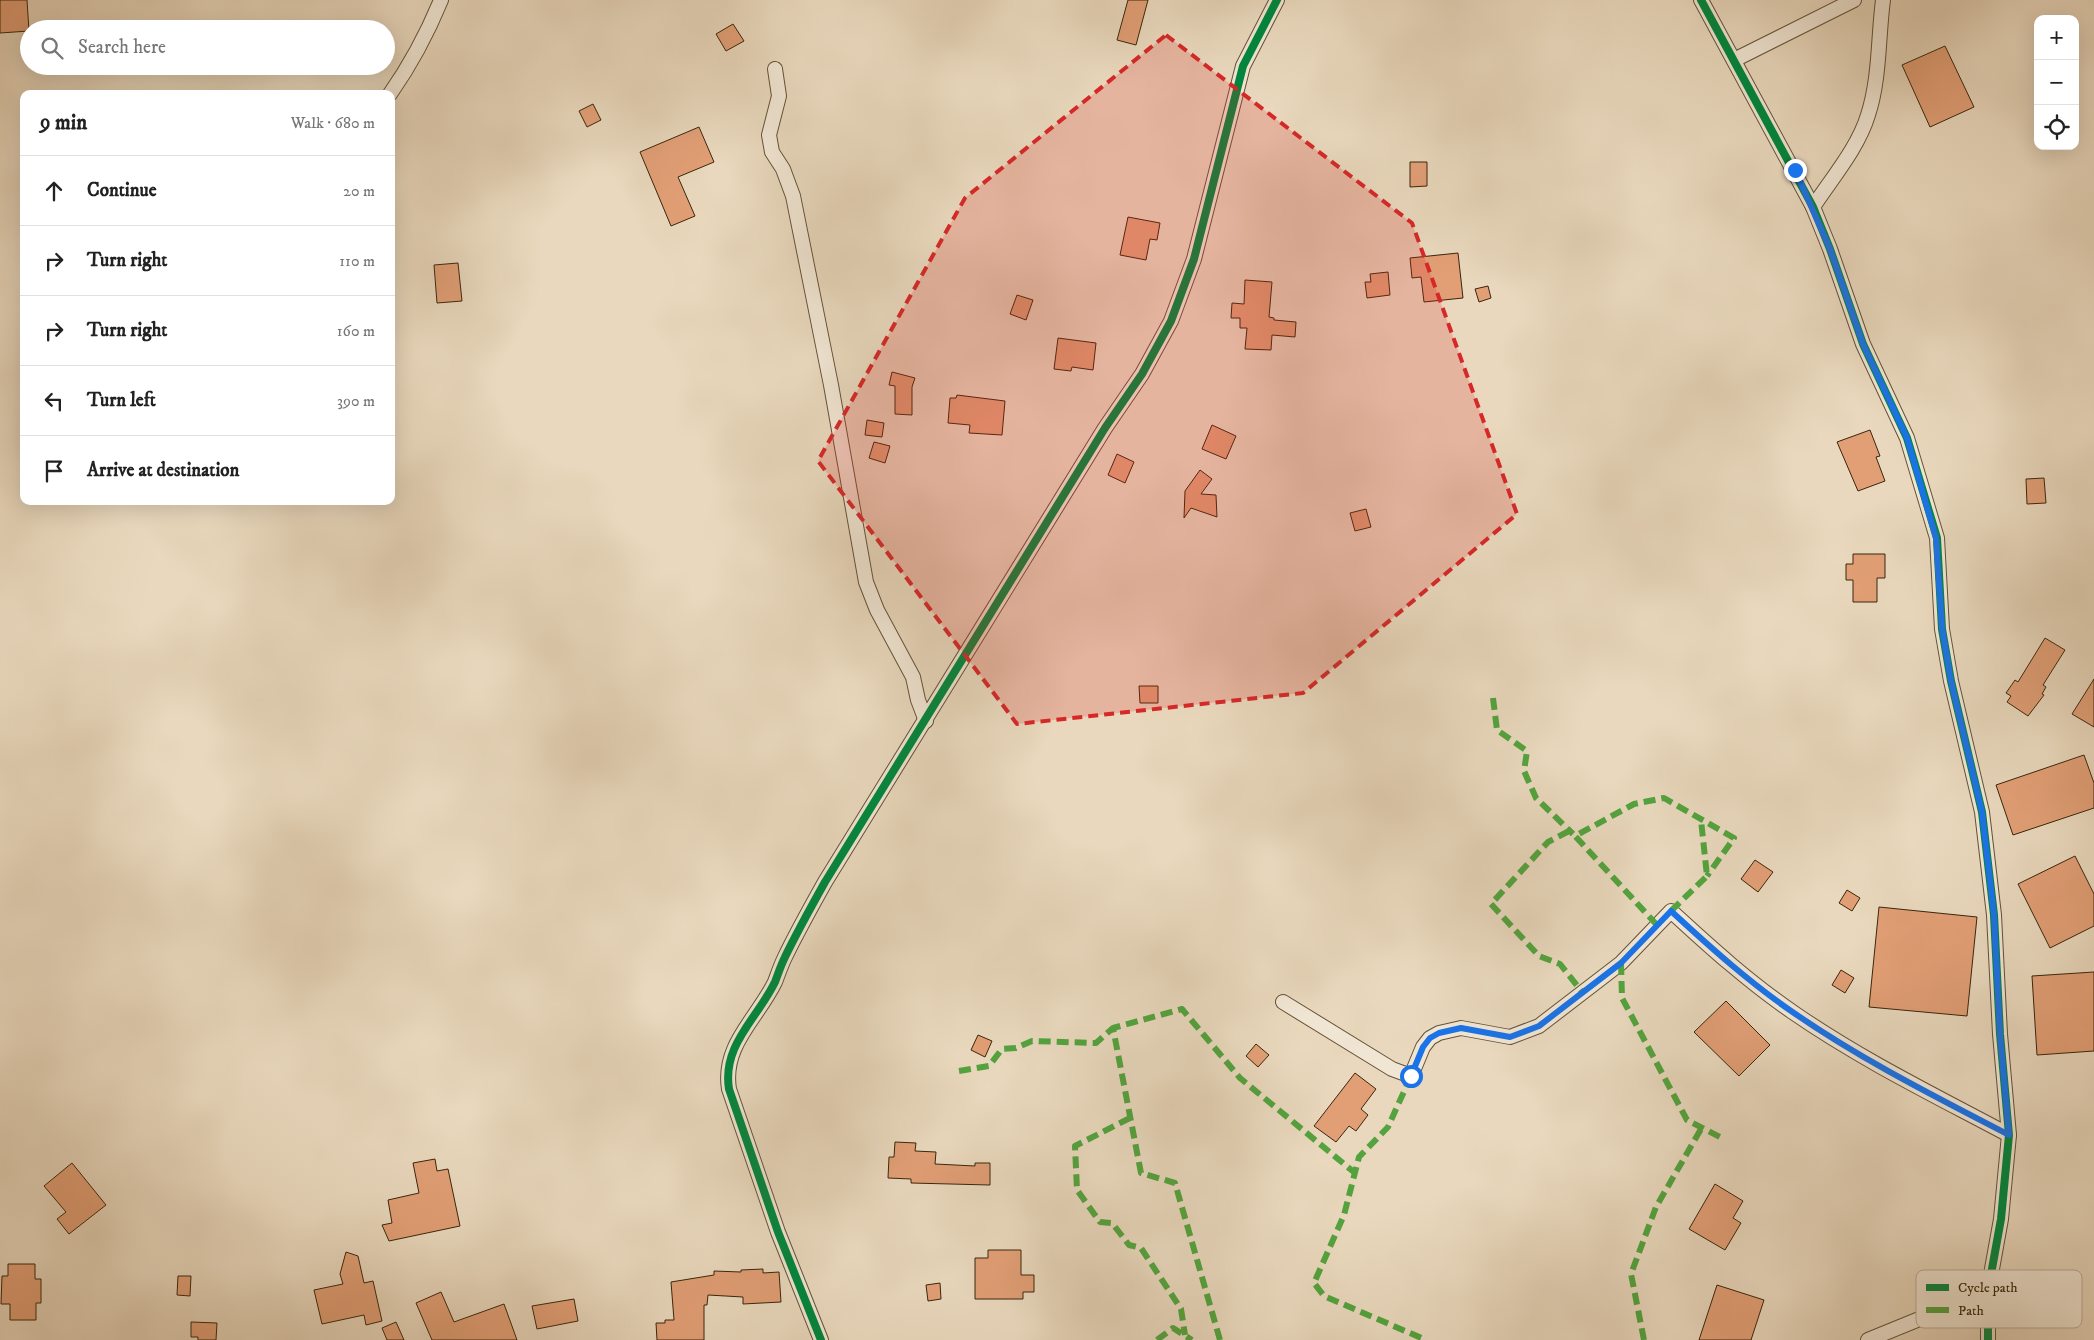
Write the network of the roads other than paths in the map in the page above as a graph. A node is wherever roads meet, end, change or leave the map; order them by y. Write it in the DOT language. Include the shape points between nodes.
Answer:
graph roads {
  1 [pos="441,0"];
  2 [pos="1277,0"];
  3 [pos="1701,0"];
  4 [pos="1854,0"];
  5 [pos="1883,0"];
  6 [pos="1734,60"];
  7 [pos="775,69"];
  8 [pos="392,90"];
  9 [pos="1813,207"];
  10 [pos="926,721"];
  11 [pos="1283,1002"];
  12 [pos="2009,1135"];
  13 [pos="1992,1270"];
  14 [pos="1916,1320"];
  15 [pos="821,1340"];
  16 [pos="1868,1340"];
  1 -- 8 [label="street" via="427,34"];
  2 -- 10 [label="street" via="1243,66 1194,259 1171,321 1142,374 1100,436"];
  3 -- 6 [label="street"];
  4 -- 6 [label="street"];
  5 -- 9 [label="street" via="1875,84 1868,116 1852,148"];
  6 -- 9 [label="street"];
  7 -- 10 [label="street" via="779,96 769,135 772,152 783,169 793,196 866,582 877,610 914,677"];
  9 -- 12 [label="street" via="1863,344 1907,438 1936,538 1942,628 1982,812 1994,915"];
  10 -- 15 [label="street" via="825,882 774,983 735,1043 728,1070 729,1090 778,1232"];
  11 -- 12 [label="street" via="1392,1069 1411,1076 1423,1047 1439,1033 1461,1028 1510,1037 1539,1026 1621,963 1671,911 1757,986 1794,1013 1889,1072"];
  12 -- 13 [label="street" via="2001,1219"];
  14 -- 16 [label="street"];
}
